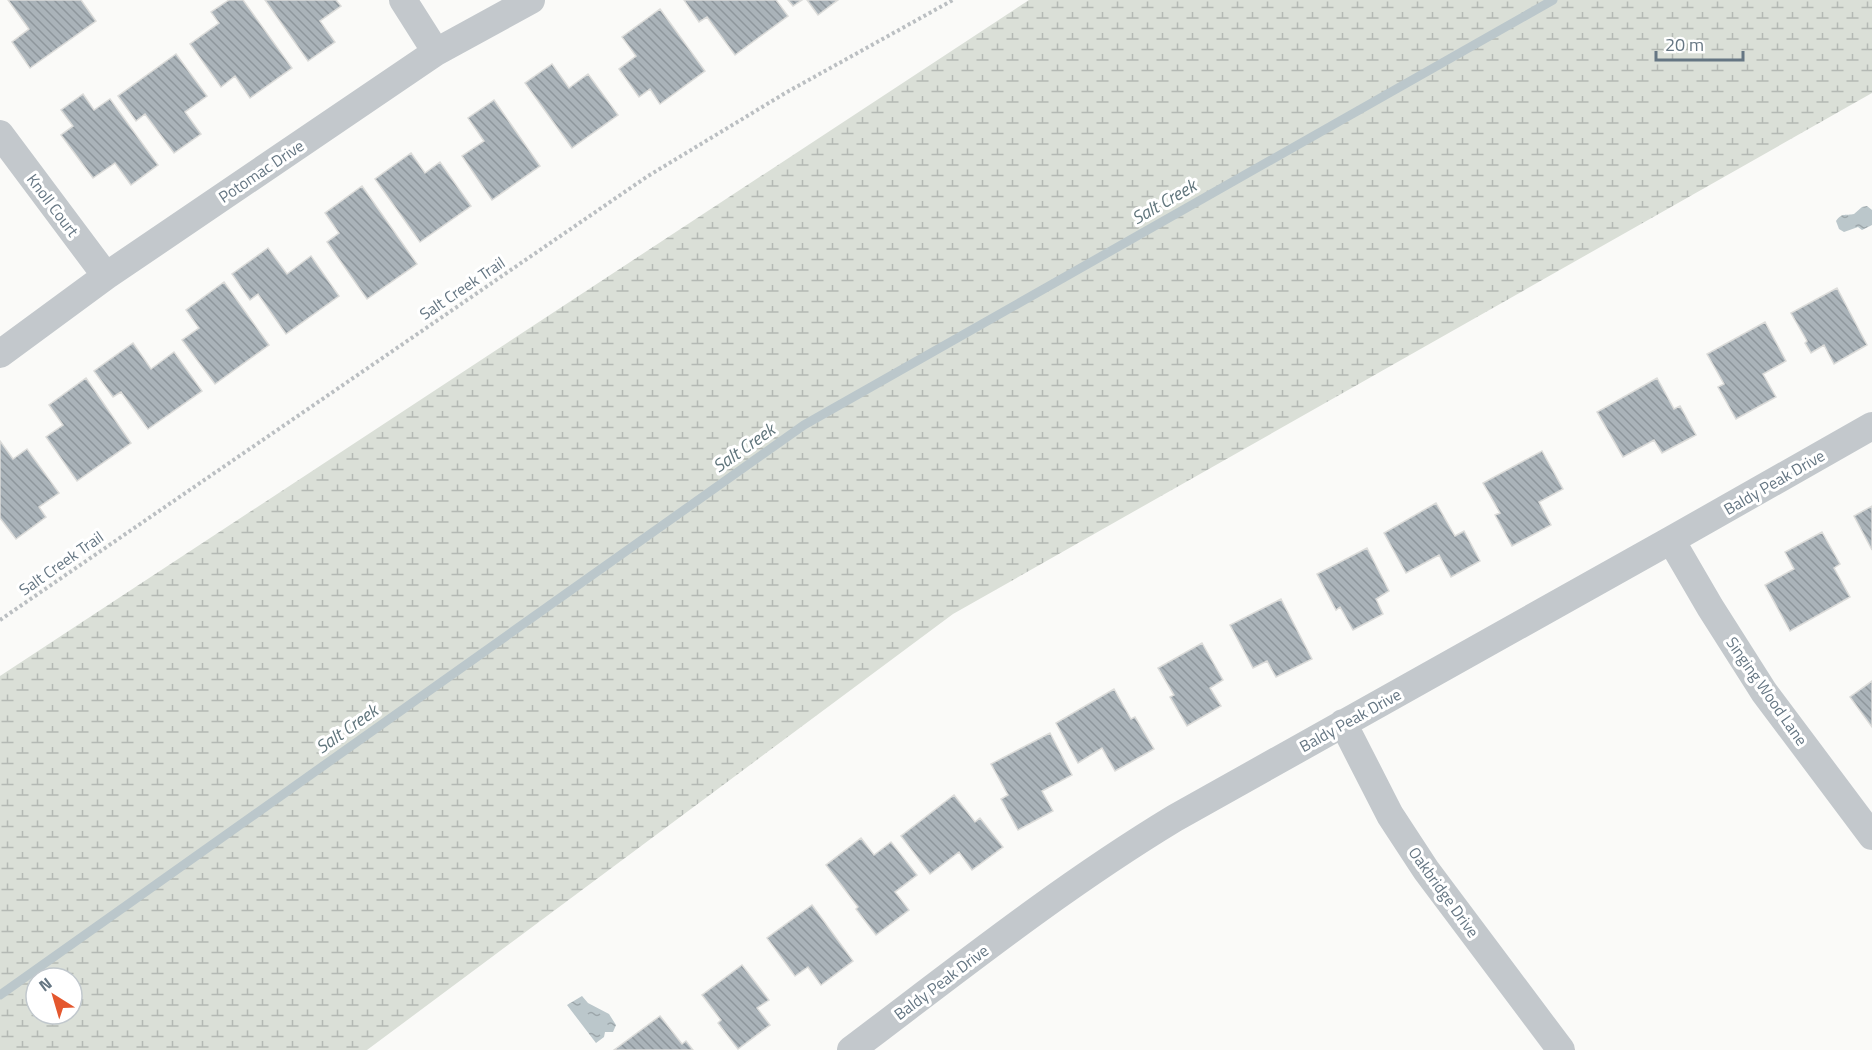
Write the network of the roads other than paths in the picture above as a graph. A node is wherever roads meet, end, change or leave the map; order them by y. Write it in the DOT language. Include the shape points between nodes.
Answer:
graph roads {
  1 [pos="403,0"];
  2 [pos="531,0"];
  3 [pos="436,52"];
  4 [pos="0,134"];
  5 [pos="106,276"];
  6 [pos="0,354"];
  7 [pos="1872,426"];
  8 [pos="1671,540"];
  9 [pos="1343,723"];
  10 [pos="1872,836"];
  11 [pos="851,1050"];
  12 [pos="1561,1050"];
  1 -- 3 [label="street"];
  2 -- 3 [label="street, Potomac Drive"];
  3 -- 5 [label="street, Potomac Drive"];
  4 -- 5 [label="street, Knoll Court"];
  5 -- 6 [label="street, Potomac Drive"];
  7 -- 8 [label="street, Baldy Peak Drive"];
  8 -- 9 [label="street, Baldy Peak Drive"];
  8 -- 10 [label="street, Singing Wood Lane" via="1764,692"];
  9 -- 11 [label="street, Baldy Peak Drive" via="1116,854"];
  9 -- 12 [label="street, Oakbridge Drive" via="1390,815 1426,870"];
}
